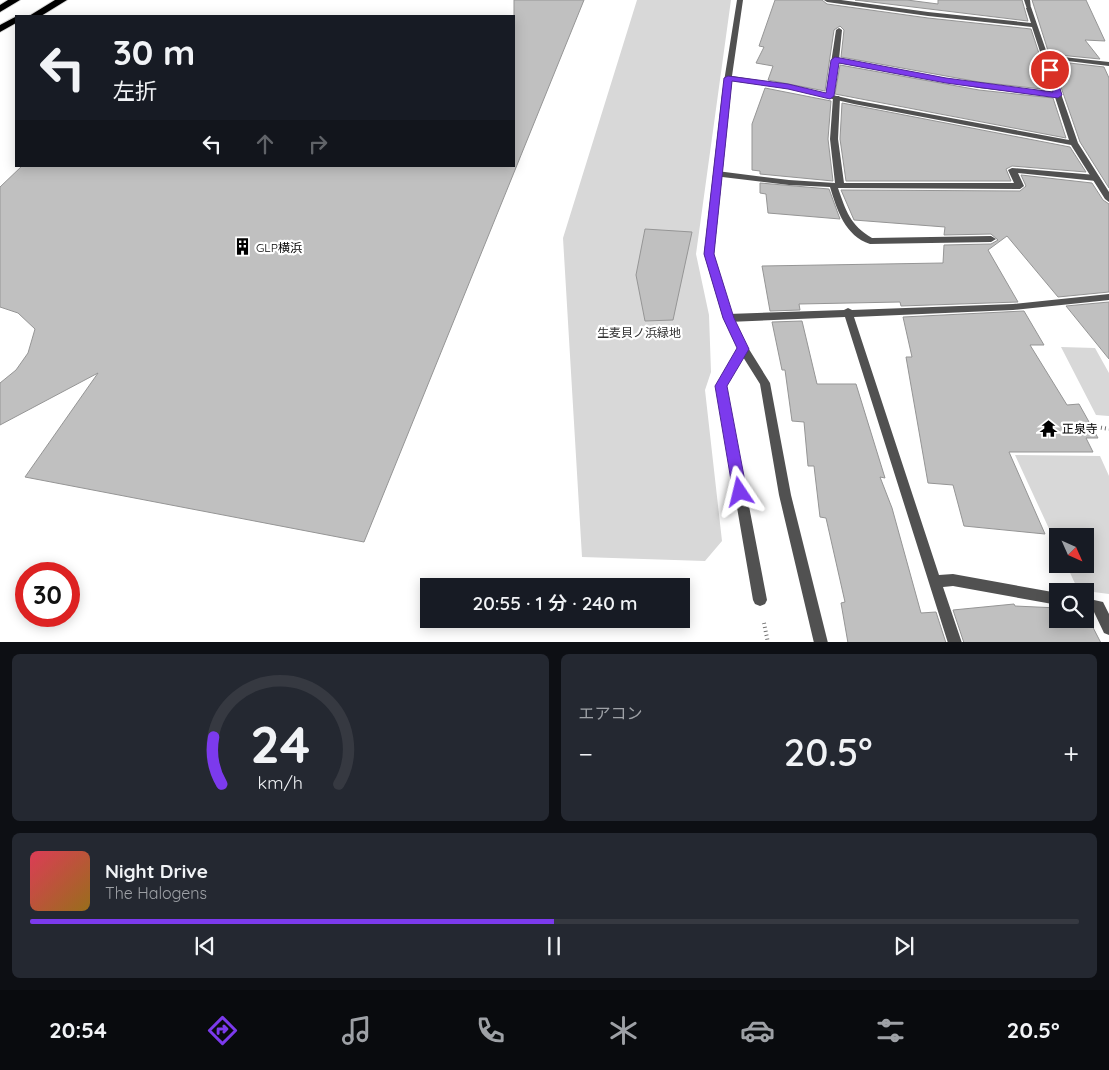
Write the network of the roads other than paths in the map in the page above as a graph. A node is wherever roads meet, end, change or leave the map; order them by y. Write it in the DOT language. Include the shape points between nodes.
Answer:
graph roads {
  1 [pos="15,0"];
  2 [pos="48,0"];
  3 [pos="62,0"];
  4 [pos="740,0"];
  5 [pos="827,0"];
  6 [pos="1027,0"];
  7 [pos="0,8"];
  8 [pos="23,15"];
  9 [pos="36,15"];
  10 [pos="15,20"];
  11 [pos="1035,25"];
  12 [pos="15,28"];
  13 [pos="0,29"];
  14 [pos="840,30"];
  15 [pos="0,36"];
  16 [pos="1046,57"];
  17 [pos="835,60"];
  18 [pos="1109,64"];
  19 [pos="728,78"];
  20 [pos="1058,95"];
  21 [pos="833,97"];
  22 [pos="1074,143"];
  23 [pos="717,174"];
  24 [pos="1096,178"];
  25 [pos="836,186"];
  26 [pos="1109,198"];
  27 [pos="992,239"];
  28 [pos="1109,297"];
  29 [pos="848,312"];
  30 [pos="728,318"];
  31 [pos="743,349"];
  32 [pos="935,581"];
  33 [pos="1049,597"];
  34 [pos="760,600"];
  35 [pos="1094,605"];
  36 [pos="1109,628"];
  37 [pos="821,642"];
  38 [pos="955,642"];
  1 -- 7 [label="highway"];
  2 -- 8 [label="highway"];
  3 -- 9 [label="highway"];
  4 -- 19 [label="street"];
  5 -- 11 [label="street"];
  6 -- 11 [label="street"];
  10 -- 13 [label="highway"];
  11 -- 16 [label="street"];
  12 -- 15 [label="highway"];
  14 -- 17 [label="street"];
  16 -- 18 [label="street"];
  16 -- 20 [label="street"];
  17 -- 20 [label="street" via="970,84"];
  17 -- 21 [label="street"];
  19 -- 21 [label="street"];
  19 -- 23 [label="street"];
  20 -- 22 [label="street"];
  21 -- 22 [label="street"];
  21 -- 25 [label="street"];
  22 -- 24 [label="street"];
  23 -- 25 [label="street"];
  23 -- 30 [label="street" via="709,254"];
  24 -- 25 [label="street" via="1012,170 1020,186"];
  24 -- 26 [label="street"];
  25 -- 27 [label="street" via="845,219 855,233 870,241"];
  28 -- 29 [label="street" via="1013,307"];
  29 -- 30 [label="street"];
  29 -- 32 [label="street"];
  30 -- 31 [label="street"];
  31 -- 34 [label="street" via="721,386"];
  31 -- 37 [label="street" via="764,383 785,495"];
  32 -- 33 [label="street" via="953,580"];
  32 -- 38 [label="street"];
  35 -- 36 [label="street" via="1098,606"];
}
